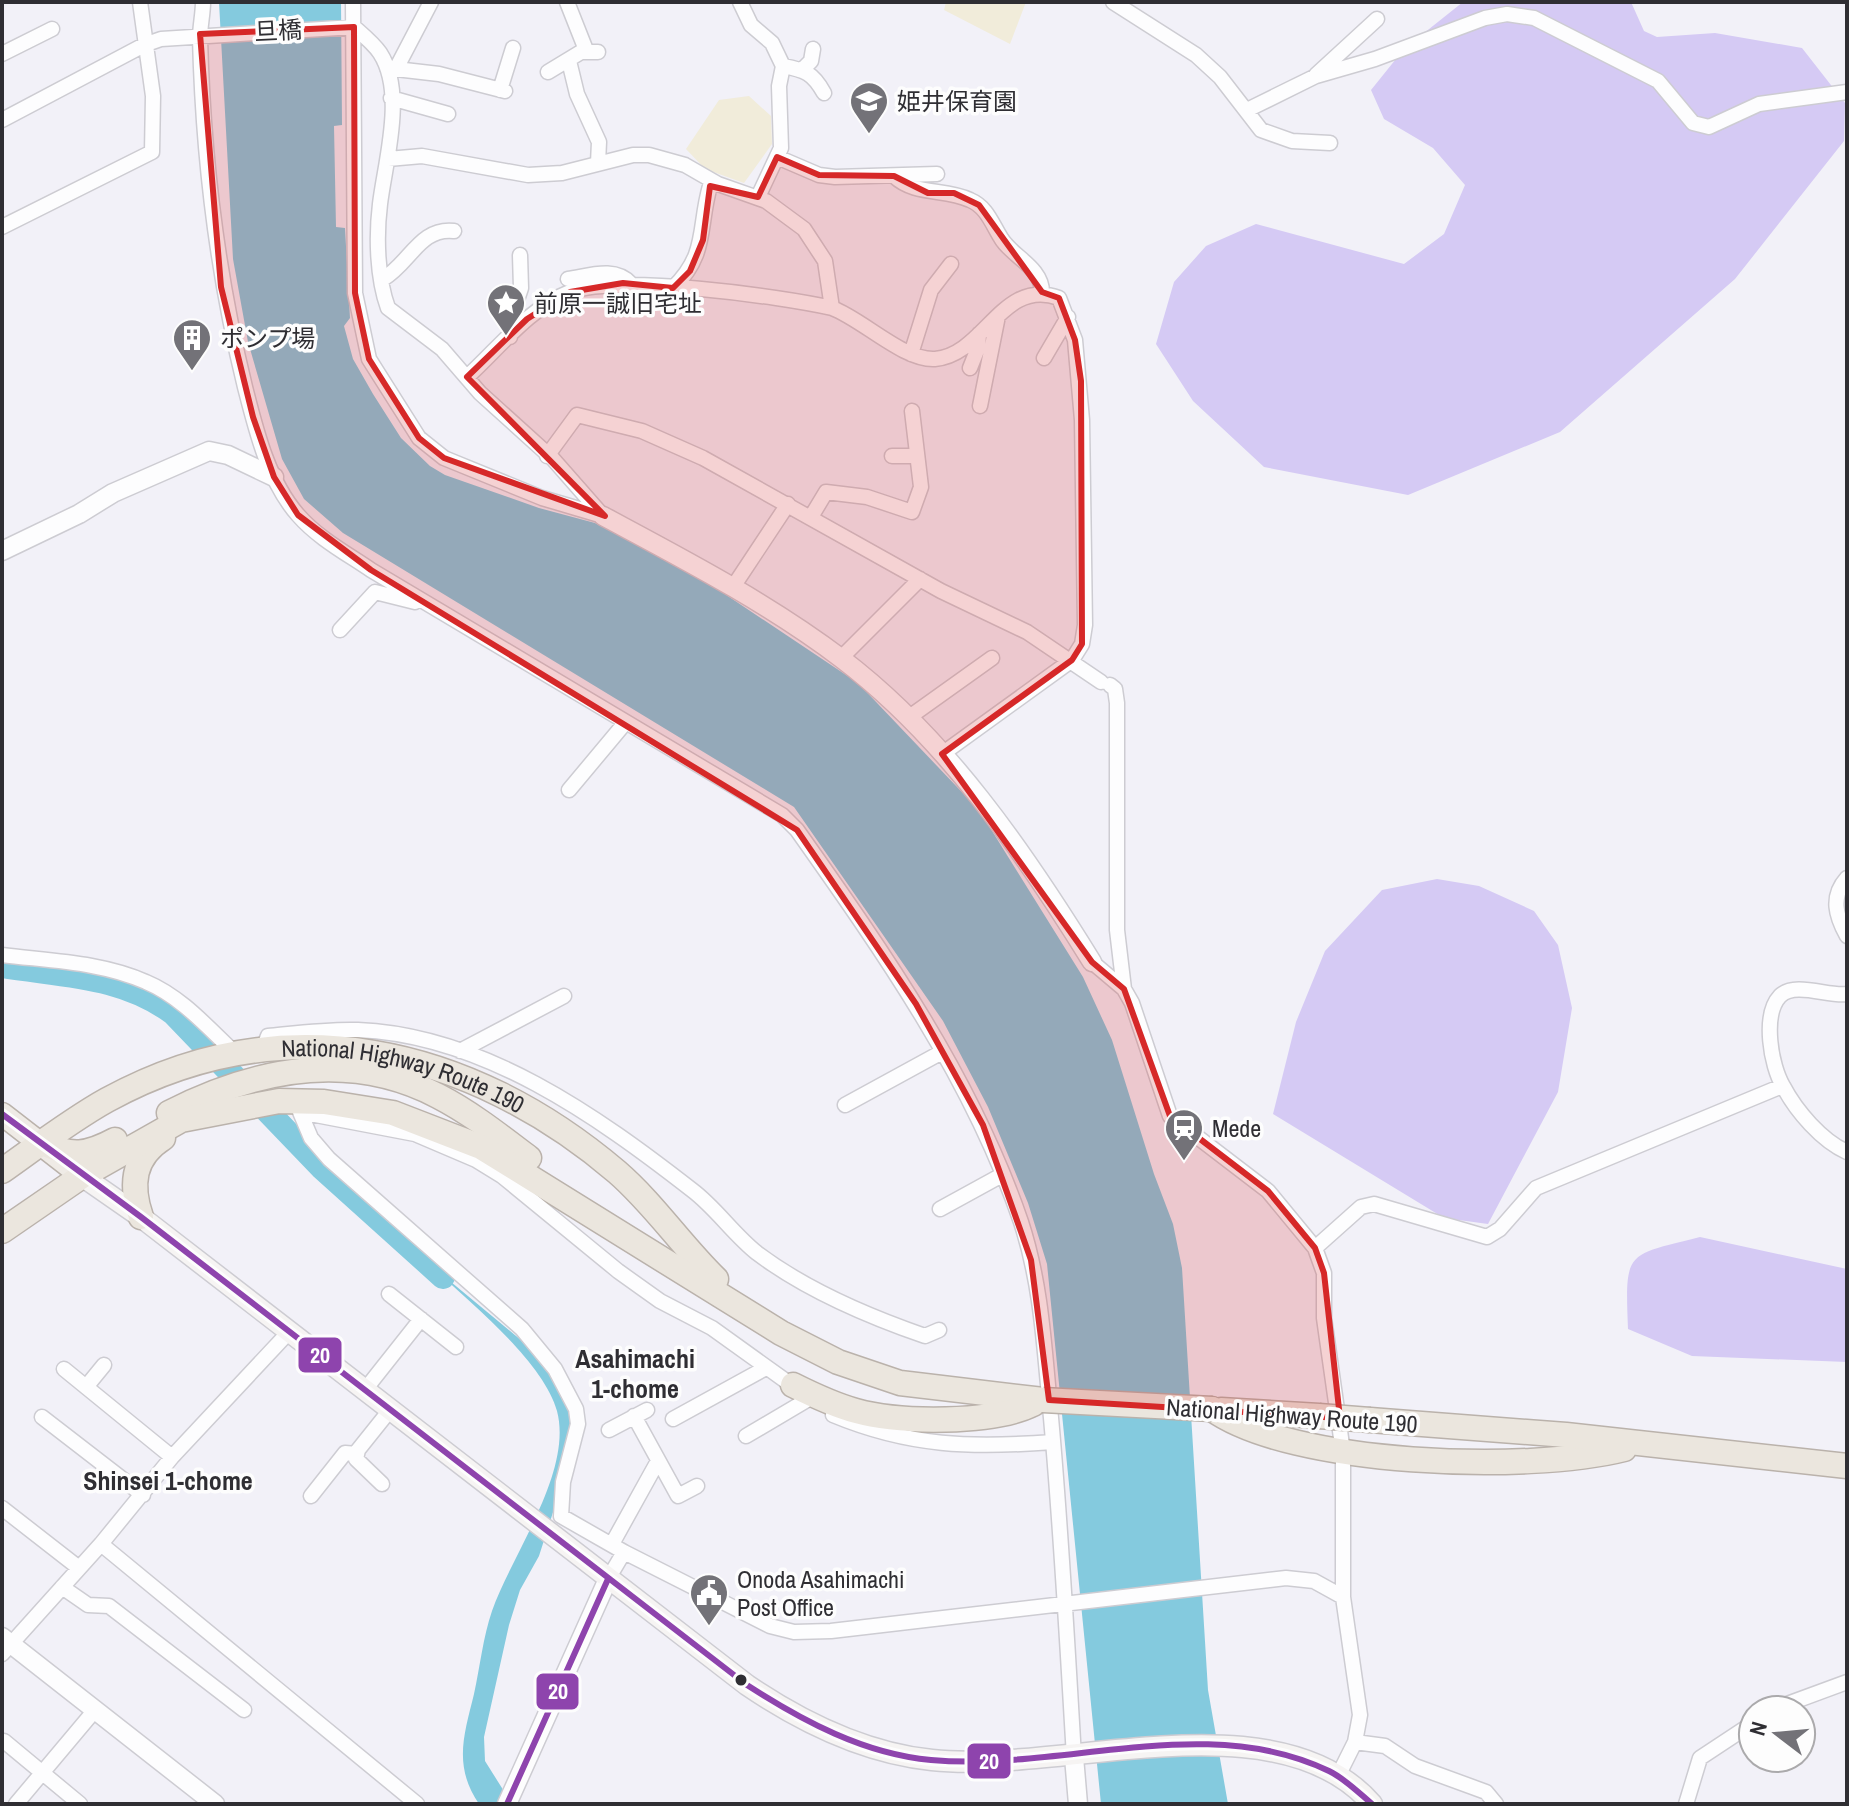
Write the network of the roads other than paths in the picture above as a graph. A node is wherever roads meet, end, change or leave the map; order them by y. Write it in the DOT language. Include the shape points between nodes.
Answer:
graph roads {
  1 [pos="140,2"];
  2 [pos="203,2"];
  3 [pos="354,2"];
  4 [pos="431,2"];
  5 [pos="567,2"];
  6 [pos="740,2"];
  7 [pos="1113,2"];
  8 [pos="1377,19"];
  9 [pos="351,27"];
  10 [pos="52,29"];
  11 [pos="204,34"];
  12 [pos="144,45"];
  13 [pos="513,48"];
  14 [pos="813,49"];
  15 [pos="2,54"];
  16 [pos="569,61"];
  17 [pos="783,66"];
  18 [pos="392,67"];
  19 [pos="803,69"];
  20 [pos="548,72"];
  21 [pos="1316,76"];
  22 [pos="1847,92"];
  23 [pos="824,93"];
  24 [pos="391,98"];
  25 [pos="1247,110"];
  26 [pos="448,114"];
  27 [pos="2,120"];
  28 [pos="1330,143"];
  29 [pos="777,157"];
  30 [pos="388,159"];
  31 [pos="598,163"];
  32 [pos="937,174"];
  33 [pos="894,176"];
  34 [pos="718,184"];
  35 [pos="758,197"];
  36 [pos="2,227"];
  37 [pos="454,231"];
  38 [pos="520,255"];
  39 [pos="951,264"];
  40 [pos="383,279"];
  41 [pos="568,279"];
  42 [pos="631,284"];
  43 [pos="673,288"];
  44 [pos="1042,292"];
  45 [pos="832,308"];
  46 [pos="998,315"];
  47 [pos="1068,317"];
  48 [pos="979,334"];
  49 [pos="510,337"];
  50 [pos="911,354"];
  51 [pos="1044,358"];
  52 [pos="970,368"];
  53 [pos="467,377"];
  54 [pos="980,406"];
  55 [pos="912,411"];
  56 [pos="547,456"];
  57 [pos="892,456"];
  58 [pos="915,456"];
  59 [pos="274,477"];
  60 [pos="788,504"];
  61 [pos="603,516"];
  62 [pos="811,517"];
  63 [pos="2,551"];
  64 [pos="920,579"];
  65 [pos="733,587"];
  66 [pos="424,603"];
  67 [pos="340,630"];
  68 [pos="841,658"];
  69 [pos="992,658"];
  70 [pos="1072,660"];
  71 [pos="908,718"];
  72 [pos="625,723"];
  73 [pos="942,754"];
  74 [pos="569,790"];
  75 [pos="1847,878"];
  76 [pos="1847,936"];
  77 [pos="2,955"];
  78 [pos="1092,962"];
  79 [pos="1124,989"];
  80 [pos="1847,994"];
  81 [pos="564,996"];
  82 [pos="262,1051"];
  83 [pos="460,1051"];
  84 [pos="942,1052"];
  85 [pos="234,1056"];
  86 [pos="1782,1086"];
  87 [pos="239,1100"];
  88 [pos="291,1104"];
  89 [pos="845,1105"];
  90 [pos="2,1114"];
  91 [pos="42,1143"];
  92 [pos="1847,1152"];
  93 [pos="2,1171"];
  94 [pos="1002,1175"];
  95 [pos="82,1176"];
  96 [pos="940,1209"];
  97 [pos="141,1217"];
  98 [pos="2,1231"];
  99 [pos="1315,1248"];
  100 [pos="680,1267"];
  101 [pos="389,1294"];
  102 [pos="752,1314"];
  103 [pos="421,1319"];
  104 [pos="939,1330"];
  105 [pos="288,1333"];
  106 [pos="456,1347"];
  107 [pos="104,1365"];
  108 [pos="64,1369"];
  109 [pos="764,1369"];
  110 [pos="86,1387"];
  111 [pos="364,1391"];
  112 [pos="800,1392"];
  113 [pos="1043,1400"];
  114 [pos="1212,1409"];
  115 [pos="390,1410"];
  116 [pos="42,1417"];
  117 [pos="673,1419"];
  118 [pos="609,1430"];
  119 [pos="746,1436"];
  120 [pos="1053,1442"];
  121 [pos="1646,1443"];
  122 [pos="1343,1452"];
  123 [pos="357,1454"];
  124 [pos="172,1457"];
  125 [pos="658,1461"];
  126 [pos="1847,1466"];
  127 [pos="382,1484"];
  128 [pos="697,1486"];
  129 [pos="143,1495"];
  130 [pos="311,1496"];
  131 [pos="2,1508"];
  132 [pos="101,1544"];
  133 [pos="618,1548"];
  134 [pos="79,1568"];
  135 [pos="608,1579"];
  136 [pos="62,1587"];
  137 [pos="1343,1597"];
  138 [pos="1072,1603"];
  139 [pos="5,1645"];
  140 [pos="1847,1682"];
  141 [pos="1814,1694"];
  142 [pos="95,1710"];
  143 [pos="244,1710"];
  144 [pos="1737,1734"];
  145 [pos="4,1741"];
  146 [pos="1355,1742"];
  147 [pos="1080,1756"];
  148 [pos="41,1772"];
  149 [pos="1338,1776"];
  150 [pos="512,1800"];
  151 [pos="407,1801"];
  152 [pos="16,1804"];
  153 [pos="80,1804"];
  154 [pos="215,1804"];
  155 [pos="1078,1804"];
  156 [pos="1372,1804"];
  157 [pos="1496,1804"];
  158 [pos="1686,1804"];
  1 -- 12 [label="street"];
  2 -- 11 [label="street"];
  3 -- 9 [label="street"];
  4 -- 18 [label="street"];
  5 -- 16 [label="street" via="592,51"];
  6 -- 17 [label="street"];
  7 -- 25 [label="street" via="1196,55"];
  8 -- 21 [label="street"];
  9 -- 11 [label="street, 旦橋"];
  9 -- 18 [label="street"];
  9 -- 61 [label="street" via="355,293 369,359 419,438 444,458"];
  10 -- 15 [label="street"];
  11 -- 12 [label="street, 旦橋"];
  11 -- 59 [label="street" via="221,287 253,417"];
  12 -- 27 [label="street, 旦橋"];
  12 -- 36 [label="street" via="153,96 152,152"];
  13 -- 18 [label="street" via="502,90"];
  14 -- 19 [label="street"];
  16 -- 20 [label="street"];
  16 -- 31 [label="street" via="599,142"];
  17 -- 19 [label="street"];
  17 -- 29 [label="street"];
  18 -- 24 [label="street"];
  19 -- 23 [label="street" via="815,76"];
  21 -- 22 [label="street" via="1507,14 1534,18 1658,81 1693,123 1709,127 1759,104"];
  21 -- 25 [label="street"];
  24 -- 26 [label="street"];
  24 -- 30 [label="street"];
  25 -- 28 [label="street" via="1261,130 1276,137"];
  29 -- 33 [label="street" via="819,175"];
  29 -- 35 [label="street"];
  30 -- 31 [label="street" via="422,156 528,175"];
  30 -- 40 [label="street" via="378,239"];
  31 -- 34 [label="street" via="649,155 685,165"];
  32 -- 33 [label="street"];
  33 -- 44 [label="street" via="928,193 942,189 979,205 1002,241 1036,276"];
  34 -- 35 [label="street"];
  34 -- 43 [label="street" via="710,186 703,240 690,271"];
  35 -- 45 [label="street" via="789,216 816,244 825,261"];
  37 -- 40 [label="street" via="427,235 403,265"];
  38 -- 49 [label="street" via="521,288"];
  39 -- 50 [label="street" via="931,290"];
  40 -- 53 [label="street" via="388,308 442,349"];
  41 -- 42 [label="street" via="611,273"];
  42 -- 43 [label="street"];
  42 -- 49 [label="street" via="570,292 527,319"];
  43 -- 45 [label="street"];
  44 -- 46 [label="street" via="1027,293"];
  44 -- 47 [label="street" via="1059,298"];
  45 -- 50 [label="street"];
  46 -- 48 [label="street"];
  46 -- 54 [label="street"];
  47 -- 51 [label="street"];
  47 -- 70 [label="street" via="1081,381 1086,597 1082,644"];
  48 -- 50 [label="street" via="945,356"];
  48 -- 52 [label="street"];
  49 -- 53 [label="street"];
  53 -- 56 [label="street"];
  55 -- 58 [label="street"];
  56 -- 60 [label="street" via="577,415 642,431"];
  56 -- 61 [label="street"];
  57 -- 58 [label="street"];
  58 -- 62 [label="street" via="921,487 912,512 867,497 826,492"];
  59 -- 63 [label="street" via="209,451"];
  59 -- 66 [label="street" via="298,515 327,541"];
  60 -- 62 [label="street"];
  60 -- 65 [label="street"];
  61 -- 65 [label="street"];
  62 -- 64 [label="street"];
  64 -- 68 [label="street"];
  64 -- 70 [label="street"];
  65 -- 68 [label="street"];
  66 -- 67 [label="street" via="375,592"];
  66 -- 72 [label="street"];
  68 -- 71 [label="street"];
  69 -- 71 [label="street"];
  70 -- 73 [label="street"];
  70 -- 79 [label="street" via="1087,675 1115,689 1117,930"];
  71 -- 73 [label="street"];
  72 -- 74 [label="street"];
  72 -- 84 [label="street" via="782,815 797,830 916,1004"];
  73 -- 78 [label="street" via="1029,867"];
  75 -- 76 [label="street" via="1836,896 1835,912"];
  77 -- 85 [label="street" via="85,965 148,983 186,1007"];
  78 -- 79 [label="street"];
  79 -- 99 [label="street" via="1170,1116 1268,1191"];
  80 -- 86 [label="street" via="1791,990 1781,996 1770,1033"];
  81 -- 83 [label="street"];
  82 -- 83 [label="street" via="268,1036 358,1030"];
  82 -- 85 [label="highway, National Highway Route 190"];
  82 -- 102 [label="highway, National Highway Route 190" via="325,1048 408,1059 462,1075 511,1098 619,1174"];
  83 -- 104 [label="street" via="581,1111 693,1190 754,1251 781,1270 892,1324 925,1336"];
  84 -- 89 [label="street"];
  84 -- 94 [label="street" via="983,1125"];
  85 -- 91 [label="highway, National Highway Route 190" via="175,1070 109,1099"];
  86 -- 92 [label="street" via="1820,1134"];
  86 -- 99 [label="street" via="1536,1188 1487,1237 1374,1204 1361,1207"];
  87 -- 88 [label="highway, National Highway Route 190"];
  87 -- 91 [label="highway" via="89,1153 67,1153"];
  87 -- 95 [label="highway, National Highway Route 190" via="181,1120"];
  87 -- 97 [label="highway" via="150,1146 135,1181"];
  87 -- 100 [label="highway" via="260,1075 309,1069 370,1072 438,1095"];
  88 -- 100 [label="highway, National Highway Route 190" via="393,1113 454,1134 510,1162 590,1217"];
  88 -- 109 [label="street" via="415,1134 476,1160 618,1271 712,1328"];
  88 -- 133 [label="street" via="329,1159 541,1349 569,1394 578,1424 563,1482 561,1516"];
  90 -- 91 [label="main road"];
  91 -- 93 [label="highway, National Highway Route 190"];
  91 -- 95 [label="main road"];
  94 -- 96 [label="street"];
  94 -- 120 [label="street" via="1040,1297"];
  95 -- 97 [label="main road"];
  95 -- 98 [label="highway, National Highway Route 190"];
  97 -- 105 [label="main road"];
  99 -- 122 [label="street" via="1324,1273 1324,1318"];
  100 -- 102 [label="highway, National Highway Route 190"];
  101 -- 103 [label="street"];
  102 -- 113 [label="highway, National Highway Route 190" via="827,1357 900,1383"];
  103 -- 106 [label="street"];
  103 -- 111 [label="street"];
  105 -- 111 [label="main road"];
  105 -- 124 [label="street"];
  107 -- 110 [label="street"];
  108 -- 110 [label="street"];
  109 -- 112 [label="street"];
  109 -- 117 [label="street"];
  110 -- 124 [label="street"];
  111 -- 115 [label="main road"];
  112 -- 113 [label="highway" via="857,1412 906,1418 1001,1413"];
  112 -- 119 [label="street"];
  112 -- 120 [label="street" via="862,1427 917,1442 988,1447"];
  113 -- 114 [label="highway, National Highway Route 190, bridge"];
  114 -- 121 [label="highway, National Highway Route 190, bridge"];
  114 -- 122 [label="highway" via="1232,1423 1289,1442"];
  115 -- 123 [label="street"];
  115 -- 135 [label="main road"];
  116 -- 129 [label="street"];
  118 -- 125 [label="street" via="640,1413"];
  120 -- 138 [label="street"];
  121 -- 122 [label="highway" via="1606,1453 1508,1461"];
  121 -- 126 [label="highway, National Highway Route 190"];
  122 -- 137 [label="street"];
  123 -- 127 [label="street" via="359,1465"];
  123 -- 130 [label="street" via="345,1453"];
  124 -- 129 [label="street"];
  125 -- 128 [label="street" via="678,1496"];
  125 -- 133 [label="street"];
  129 -- 132 [label="street"];
  131 -- 134 [label="street"];
  132 -- 134 [label="street"];
  132 -- 151 [label="street"];
  133 -- 135 [label="street"];
  133 -- 138 [label="street" via="739,1612 794,1632"];
  134 -- 136 [label="street"];
  135 -- 147 [label="main road" via="767,1698 839,1736 931,1760 979,1763"];
  135 -- 150 [label="street"];
  136 -- 139 [label="street"];
  136 -- 143 [label="street" via="88,1605 109,1606"];
  137 -- 138 [label="street" via="1314,1581 1286,1578"];
  137 -- 146 [label="street" via="1360,1715"];
  138 -- 147 [label="street"];
  139 -- 142 [label="street"];
  140 -- 141 [label="street"];
  142 -- 148 [label="street"];
  142 -- 154 [label="street"];
  144 -- 158 [label="street" via="1700,1758"];
  145 -- 148 [label="street"];
  146 -- 149 [label="street"];
  146 -- 157 [label="street" via="1385,1746 1415,1766 1486,1792"];
  147 -- 149 [label="main road" via="1225,1744 1294,1754"];
  147 -- 155 [label="street"];
  148 -- 152 [label="street"];
  148 -- 153 [label="street"];
  149 -- 156 [label="main road"];
}
